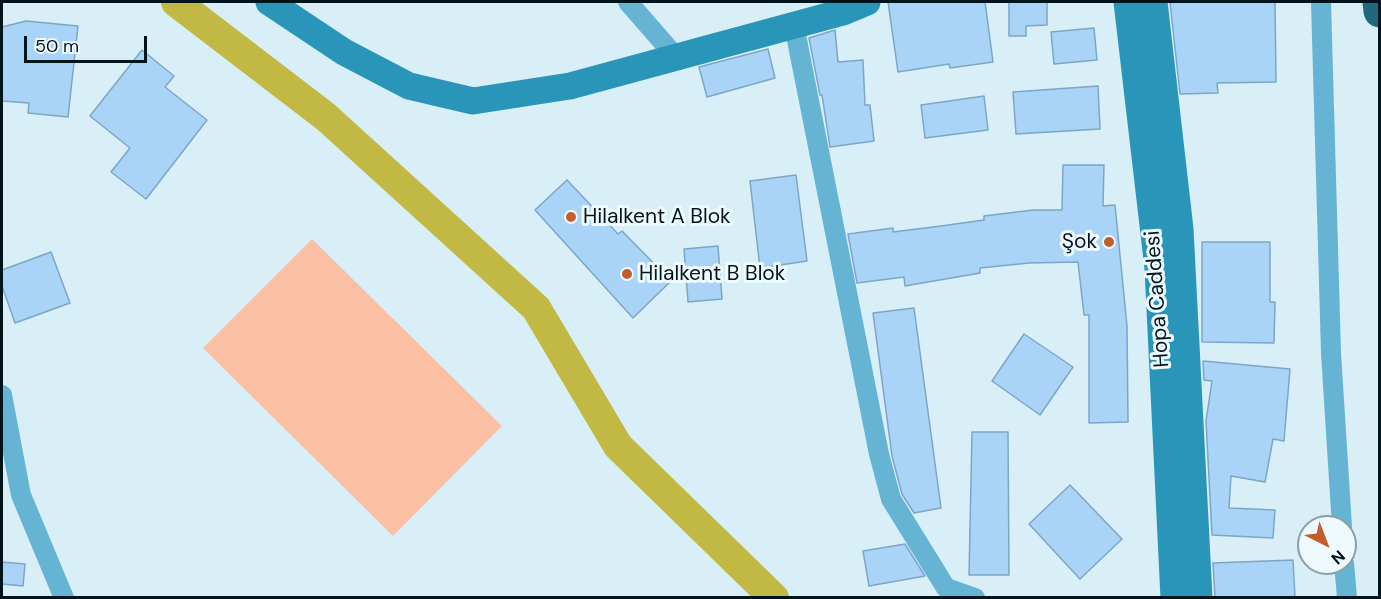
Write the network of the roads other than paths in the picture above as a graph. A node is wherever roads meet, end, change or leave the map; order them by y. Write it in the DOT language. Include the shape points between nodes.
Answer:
graph roads {
  1 [pos="269,2"];
  2 [pos="628,2"];
  3 [pos="867,2"];
  4 [pos="1127,2"];
  5 [pos="1154,2"];
  6 [pos="1321,2"];
  7 [pos="1379,2"];
  8 [pos="1380,11"];
  9 [pos="794,25"];
  10 [pos="675,56"];
  11 [pos="2,394"];
  12 [pos="1341,515"];
  13 [pos="1345,575"];
  14 [pos="64,597"];
  15 [pos="975,597"];
  16 [pos="1174,597"];
  17 [pos="1199,597"];
  18 [pos="1347,597"];
  1 -- 10 [label="main road" via="344,52 409,86 473,101 570,86"];
  2 -- 10 [label="street"];
  3 -- 9 [label="main road"];
  4 -- 16 [label="main road, Hopa Caddesi" via="1158,268"];
  5 -- 17 [label="main road, Hopa Caddesi" via="1179,229"];
  6 -- 12 [label="street" via="1331,353"];
  7 -- 8 [label="highway"];
  9 -- 10 [label="main road"];
  9 -- 15 [label="street" via="891,499 946,588"];
  11 -- 14 [label="street" via="21,495"];
  13 -- 18 [label="street"];
}
